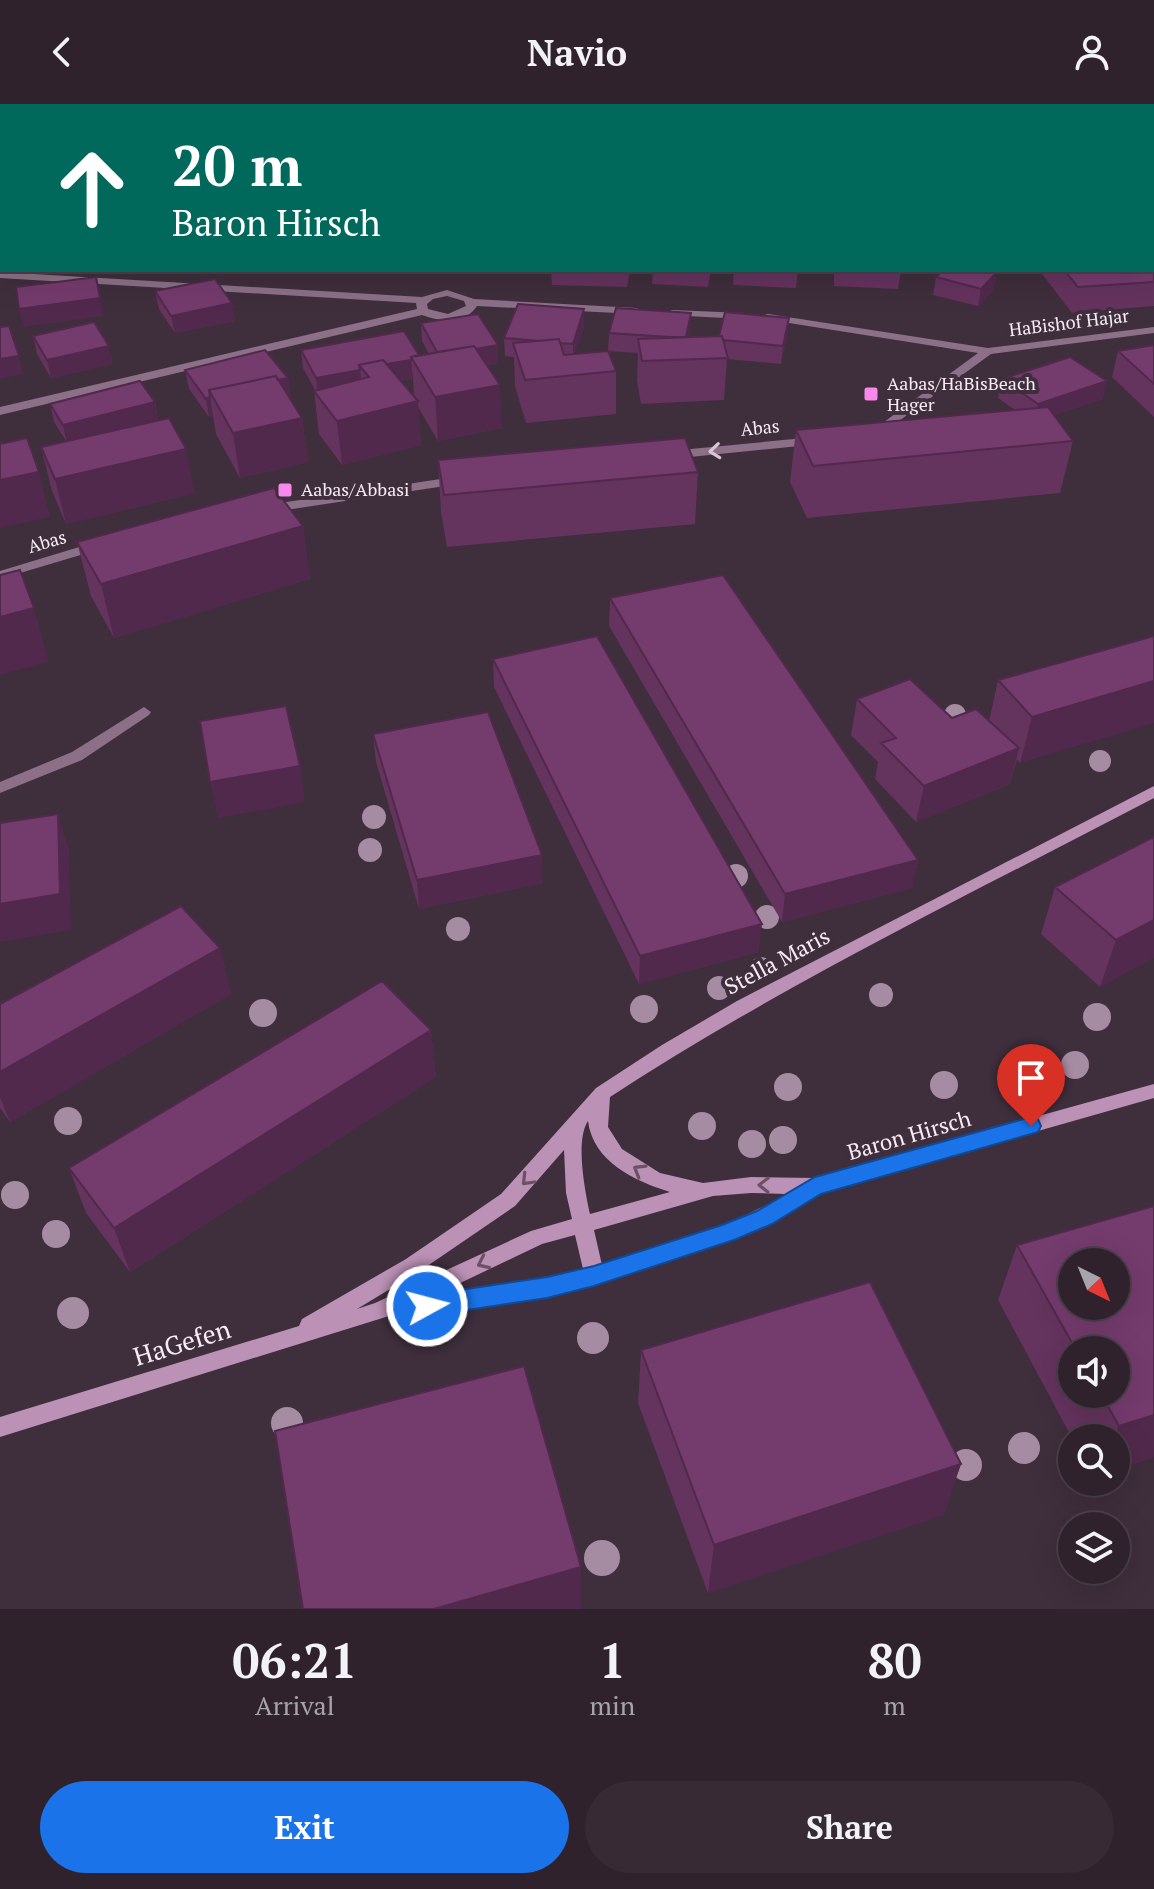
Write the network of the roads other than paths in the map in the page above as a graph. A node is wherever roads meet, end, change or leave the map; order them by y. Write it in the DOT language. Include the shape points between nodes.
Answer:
graph roads {
  1 [pos="0,275"];
  2 [pos="471,302"];
  3 [pos="424,305"];
  4 [pos="1154,330"];
  5 [pos="988,351"];
  6 [pos="0,411"];
  7 [pos="859,437"];
  8 [pos="827,440"];
  9 [pos="655,457"];
  10 [pos="470,479"];
  11 [pos="257,510"];
  12 [pos="106,544"];
  13 [pos="0,575"];
  14 [pos="144,712"];
  15 [pos="0,788"];
  16 [pos="1154,791"];
  17 [pos="1154,1091"];
  18 [pos="602,1093"];
  19 [pos="577,1121"];
  20 [pos="815,1186"];
  21 [pos="713,1188"];
  22 [pos="582,1225"];
  23 [pos="594,1276"];
  24 [pos="379,1311"];
  25 [pos="284,1341"];
  26 [pos="0,1427"];
  1 -- 3 [label="street"];
  2 -- 3 [label="street" via="455,294 438,294"];
  2 -- 3 [label="street" via="468,311 454,316 436,316"];
  2 -- 5 [label="street" via="765,317"];
  3 -- 6 [label="street"];
  4 -- 5 [label="street, HaBishof Hajar"];
  5 -- 7 [label="street" via="874,435"];
  8 -- 9 [label="street, Abas, one-way"];
  10 -- 11 [label="street"];
  12 -- 13 [label="street, Abas"];
  14 -- 15 [label="street" via="77,756"];
  16 -- 18 [label="street, Stella Maris" via="743,1006"];
  17 -- 20 [label="street, Baron Hirsch"];
  18 -- 19 [label="street, Stella Maris"];
  21 -- 18 [label="street, one-way" via="679,1187 633,1168 601,1134"];
  19 -- 22 [label="street" via="572,1162"];
  19 -- 25 [label="street, Stella Maris, one-way" via="531,1177 497,1208"];
  20 -- 21 [label="street, Baron Hirsch, one-way"];
  20 -- 23 [label="street, Baron Hirsch" via="726,1234"];
  21 -- 22 [label="street, Baron Hirsch"];
  22 -- 23 [label="street"];
  22 -- 24 [label="street, HaGefen, one-way" via="538,1237"];
  23 -- 24 [label="street, HaGefen" via="476,1300"];
  24 -- 25 [label="street, HaGefen"];
  25 -- 26 [label="street, HaGefen"];
}
